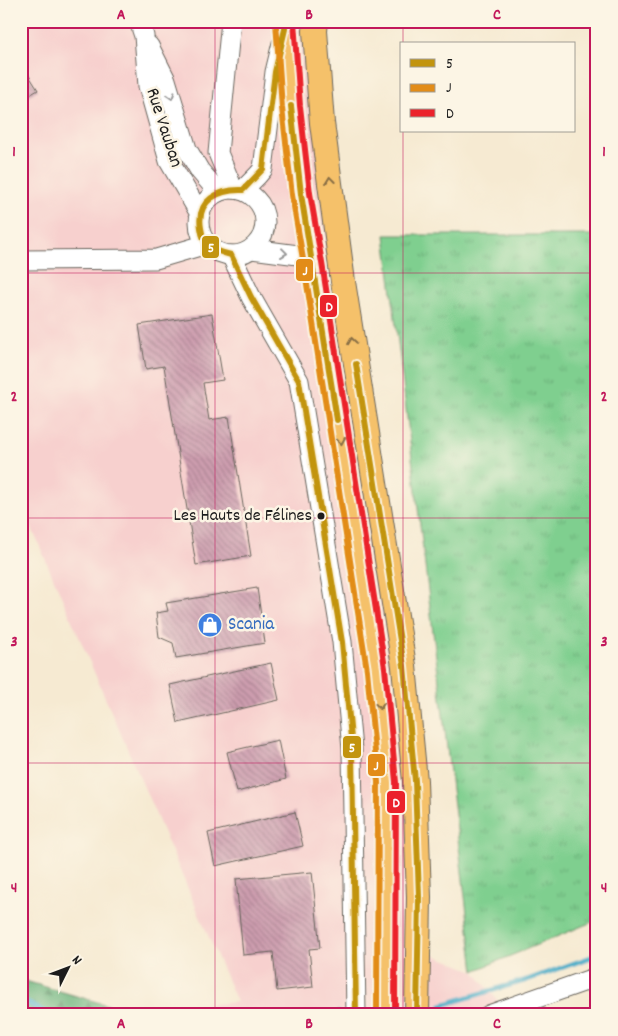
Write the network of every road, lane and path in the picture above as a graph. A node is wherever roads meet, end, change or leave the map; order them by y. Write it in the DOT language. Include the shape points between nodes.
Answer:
graph roads {
  1 [pos="231,21"];
  2 [pos="316,21"];
  3 [pos="285,25"];
  4 [pos="141,28"];
  5 [pos="231,190"];
  6 [pos="200,214"];
  7 [pos="207,244"];
  8 [pos="252,249"];
  9 [pos="231,255"];
  10 [pos="21,260"];
  11 [pos="313,264"];
  12 [pos="597,977"];
  13 [pos="356,1015"];
  14 [pos="386,1015"];
  15 [pos="417,1015"];
  16 [pos="489,1015"];
  1 -- 5 [label="street" via="218,153"];
  15 -- 2 [label="main road, one-way" via="419,897 415,782 404,666 343,282 322,123"];
  3 -- 5 [label="street" via="275,72 264,169"];
  3 -- 11 [label="main road" via="300,194"];
  4 -- 5 [label="street, Rue Vauban, one-way" via="166,80 187,149 200,171"];
  4 -- 6 [label="street, Rue Vauban" via="148,86 169,161"];
  5 -- 6 [label="street" via="206,201"];
  5 -- 8 [label="street" via="252,196 265,214 264,234"];
  6 -- 7 [label="street" via="200,230"];
  7 -- 9 [label="street" via="218,252"];
  7 -- 10 [label="street" via="156,259"];
  8 -- 9 [label="street"];
  8 -- 11 [label="street, one-way" via="298,255"];
  9 -- 13 [label="street" via="251,297 299,380 320,506 342,642 352,749"];
  11 -- 14 [label="main road, one-way" via="376,670 386,782"];
  12 -- 16 [label="street"];
}
